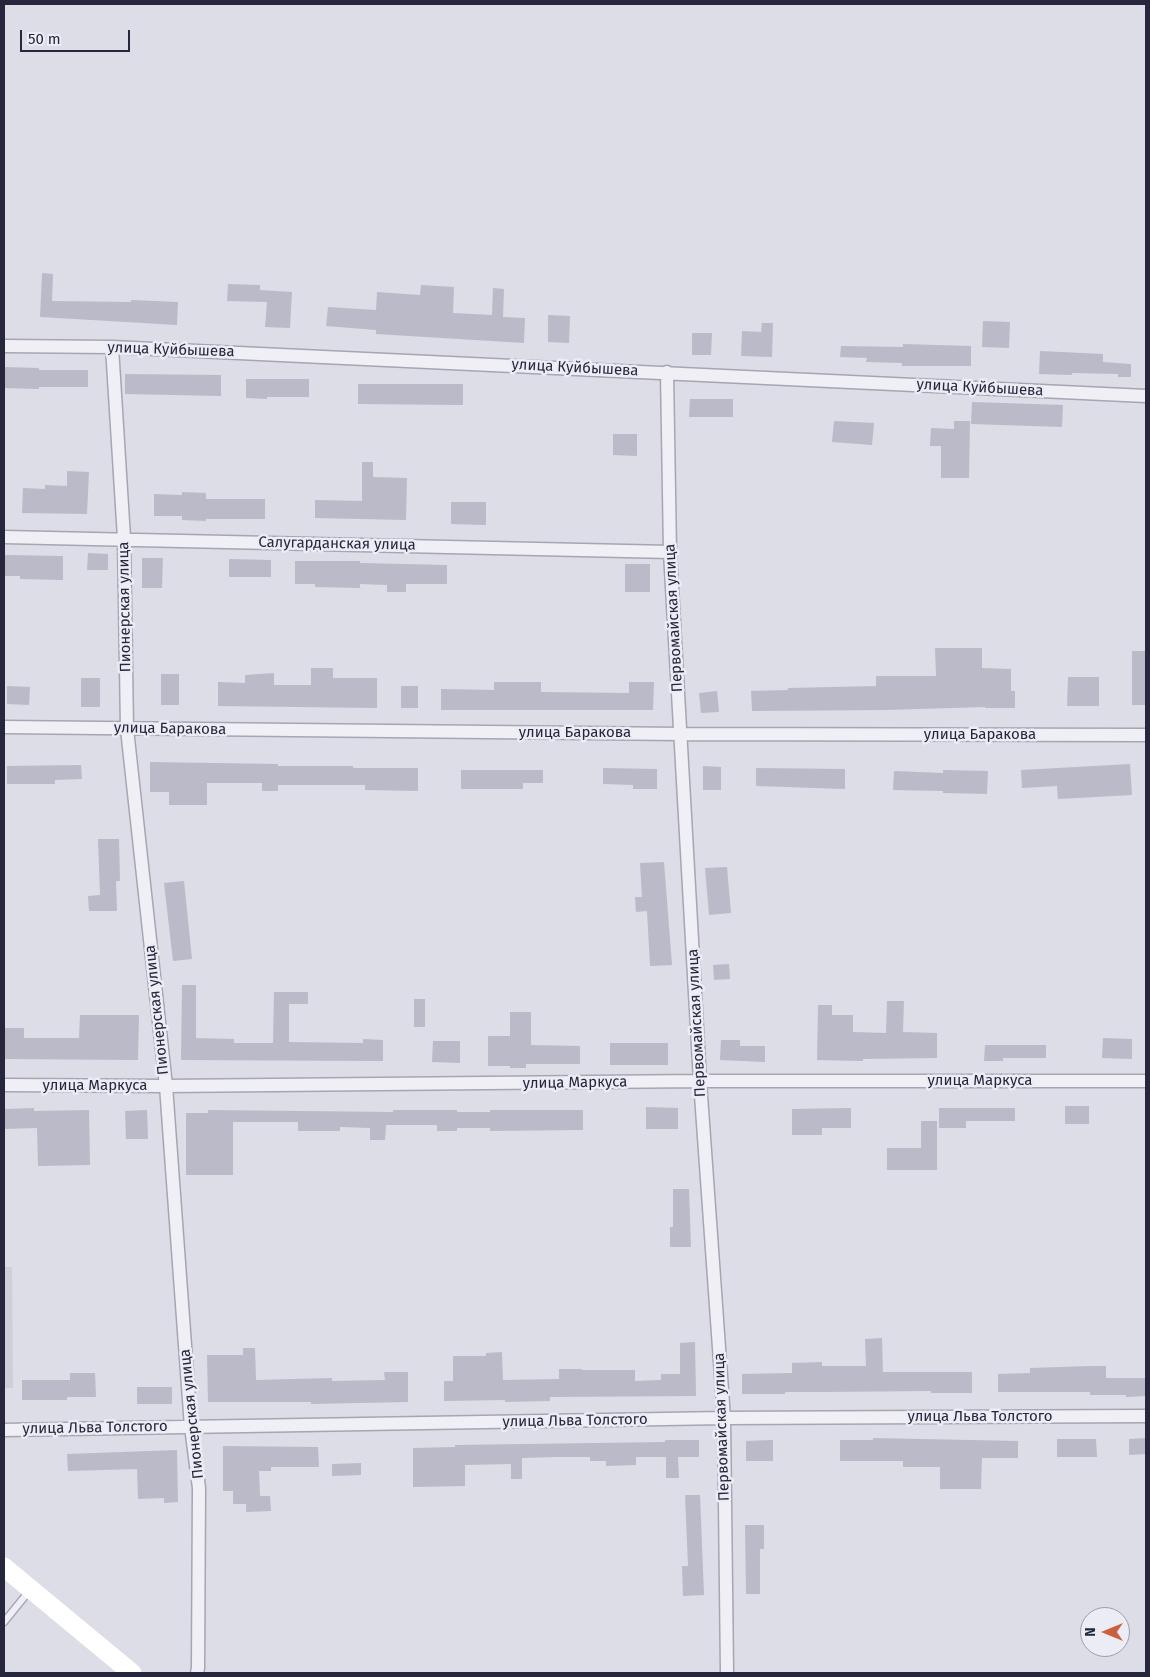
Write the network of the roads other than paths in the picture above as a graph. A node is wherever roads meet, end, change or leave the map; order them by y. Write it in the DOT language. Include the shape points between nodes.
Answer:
graph roads {
  1 [pos="4,346"];
  2 [pos="112,347"];
  3 [pos="667,372"];
  4 [pos="1146,396"];
  5 [pos="4,536"];
  6 [pos="124,538"];
  7 [pos="670,552"];
  8 [pos="4,727"];
  9 [pos="127,729"];
  10 [pos="680,734"];
  11 [pos="1146,735"];
  12 [pos="700,1081"];
  13 [pos="1146,1081"];
  14 [pos="4,1085"];
  15 [pos="166,1086"];
  16 [pos="1146,1416"];
  17 [pos="724,1418"];
  18 [pos="190,1426"];
  19 [pos="4,1430"];
  20 [pos="4,1567"];
  21 [pos="32,1589"];
  22 [pos="4,1622"];
  23 [pos="132,1673"];
  24 [pos="197,1673"];
  25 [pos="727,1673"];
  1 -- 2 [label="street, улица Куйбышева"];
  2 -- 3 [label="street, улица Куйбышева"];
  2 -- 6 [label="street, Пионерская улица"];
  3 -- 4 [label="street, улица Куйбышева"];
  3 -- 7 [label="street, Первомайская улица"];
  5 -- 6 [label="street, Салугарданская улица"];
  6 -- 7 [label="street, Салугарданская улица"];
  6 -- 9 [label="street, Пионерская улица"];
  7 -- 10 [label="street, Первомайская улица"];
  8 -- 9 [label="street, улица Баракова"];
  9 -- 10 [label="street, улица Баракова"];
  9 -- 15 [label="street, Пионерская улица"];
  10 -- 11 [label="street, улица Баракова"];
  10 -- 12 [label="street, Первомайская улица"];
  12 -- 13 [label="street, улица Маркуса"];
  12 -- 15 [label="street, улица Маркуса"];
  12 -- 17 [label="street, Первомайская улица"];
  14 -- 15 [label="street, улица Маркуса"];
  15 -- 18 [label="street, Пионерская улица"];
  16 -- 17 [label="street, улица Льва Толстого"];
  17 -- 18 [label="street, улица Льва Толстого"];
  17 -- 25 [label="street, Первомайская улица"];
  18 -- 19 [label="street, улица Льва Толстого"];
  18 -- 24 [label="street, Пионерская улица" via="199,1488"];
  20 -- 21 [label="main road"];
  21 -- 22 [label="lane"];
  21 -- 23 [label="main road"];
}
